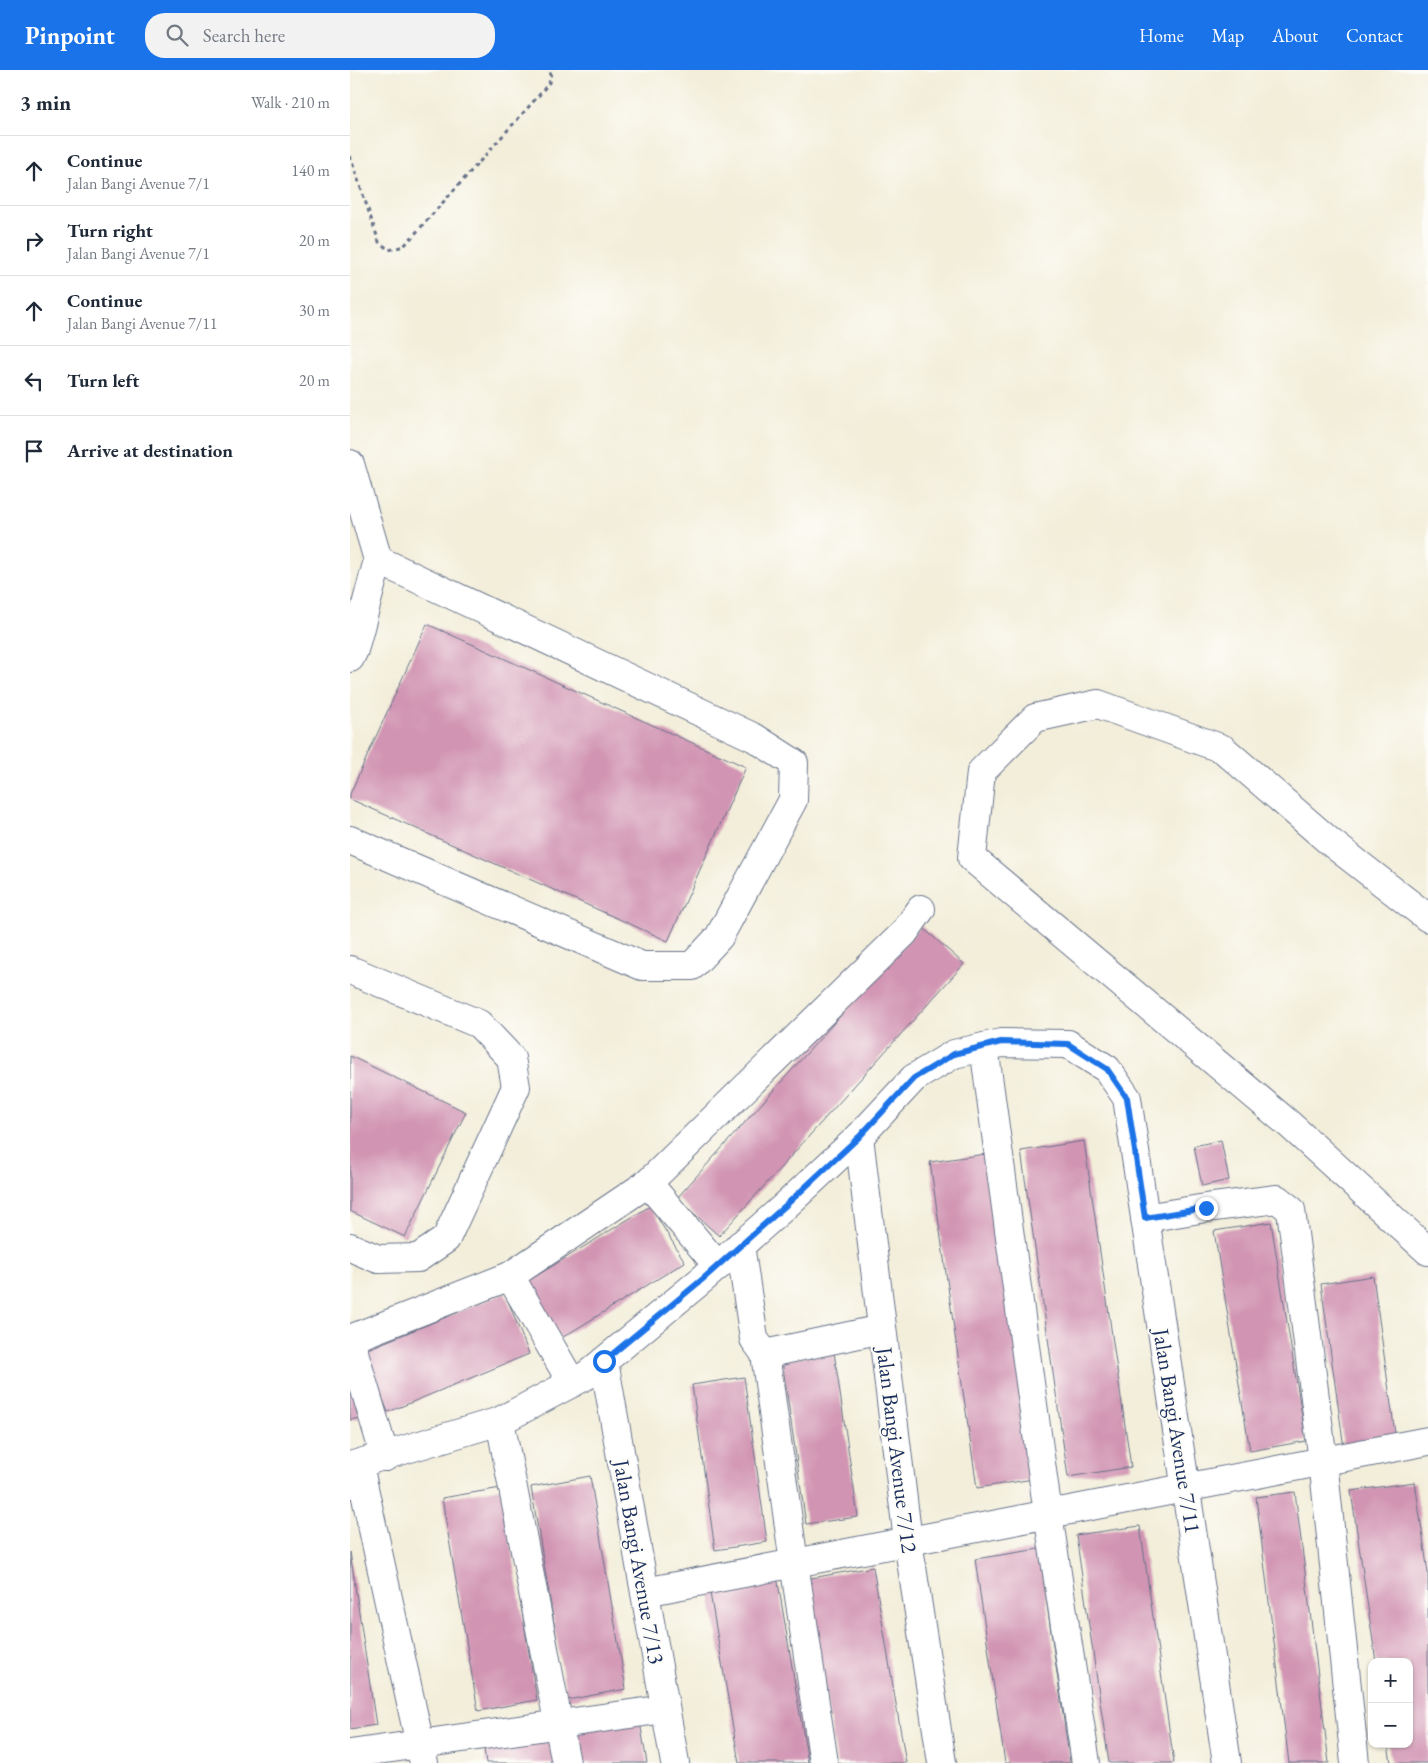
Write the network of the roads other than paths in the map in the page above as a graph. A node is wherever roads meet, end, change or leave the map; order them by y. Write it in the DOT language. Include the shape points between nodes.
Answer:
graph roads {
  1 [pos="350,464"];
  2 [pos="378,560"];
  3 [pos="350,658"];
  4 [pos="350,840"];
  5 [pos="921,909"];
  6 [pos="1428,918"];
  7 [pos="350,970"];
  8 [pos="984,1047"];
  9 [pos="859,1137"];
  10 [pos="648,1183"];
  11 [pos="1145,1218"];
  12 [pos="740,1245"];
  13 [pos="350,1247"];
  14 [pos="1428,1251"];
  15 [pos="718,1266"];
  16 [pos="510,1276"];
  17 [pos="882,1329"];
  18 [pos="350,1339"];
  19 [pos="765,1354"];
  20 [pos="604,1361"];
  21 [pos="572,1383"];
  22 [pos="500,1421"];
  23 [pos="1428,1441"];
  24 [pos="385,1457"];
  25 [pos="1323,1461"];
  26 [pos="354,1466"];
  27 [pos="1186,1488"];
  28 [pos="1048,1514"];
  29 [pos="908,1542"];
  30 [pos="794,1563"];
  31 [pos="644,1592"];
  32 [pos="665,1709"];
  33 [pos="559,1724"];
  34 [pos="422,1753"];
  35 [pos="350,1754"];
  36 [pos="566,1763"];
  37 [pos="675,1763"];
  38 [pos="824,1763"];
  39 [pos="942,1763"];
  40 [pos="1086,1763"];
  41 [pos="1227,1763"];
  42 [pos="1355,1763"];
  1 -- 2 [label="street"];
  2 -- 3 [label="street"];
  2 -- 4 [label="street" via="754,738 794,763 793,800 719,937 692,966 642,966"];
  5 -- 10 [label="street" via="904,933"];
  6 -- 14 [label="street" via="1328,841 1223,749 1098,704 1035,718 981,772 972,858 1290,1125"];
  7 -- 13 [label="street" via="479,1024 511,1058 516,1087 446,1239 418,1258 378,1259"];
  8 -- 9 [label="street" via="954,1054 914,1078"];
  8 -- 11 [label="street, Jalan Bangi Avenue 7/11" via="1001,1042 1068,1044 1107,1069 1127,1098"];
  8 -- 28 [label="street"];
  9 -- 12 [label="street"];
  9 -- 17 [label="street, Jalan Bangi Avenue 7/12"];
  10 -- 15 [label="street"];
  10 -- 16 [label="street"];
  11 -- 25 [label="street" via="1277,1198 1291,1210"];
  11 -- 27 [label="street, Jalan Bangi Avenue 7/11"];
  12 -- 15 [label="street"];
  12 -- 19 [label="street" via="754,1338"];
  15 -- 20 [label="street"];
  16 -- 18 [label="street"];
  16 -- 21 [label="street"];
  17 -- 19 [label="street"];
  17 -- 29 [label="street, Jalan Bangi Avenue 7/12"];
  18 -- 24 [label="street"];
  19 -- 30 [label="street"];
  20 -- 21 [label="street"];
  20 -- 31 [label="street, Jalan Bangi Avenue 7/13"];
  21 -- 22 [label="street"];
  22 -- 24 [label="street"];
  22 -- 33 [label="street"];
  23 -- 25 [label="street"];
  24 -- 26 [label="street"];
  25 -- 27 [label="street"];
  25 -- 42 [label="street"];
  26 -- 34 [label="street"];
  27 -- 28 [label="street"];
  27 -- 41 [label="street, Jalan Bangi Avenue 7/11"];
  28 -- 29 [label="street"];
  28 -- 40 [label="street"];
  29 -- 30 [label="street"];
  29 -- 39 [label="street, Jalan Bangi Avenue 7/12"];
  30 -- 31 [label="street"];
  30 -- 38 [label="street"];
  31 -- 32 [label="street, Jalan Bangi Avenue 7/13"];
  32 -- 33 [label="street"];
  32 -- 37 [label="street, Jalan Bangi Avenue 7/13"];
  33 -- 34 [label="street"];
  33 -- 36 [label="street"];
  34 -- 35 [label="street"];
}
